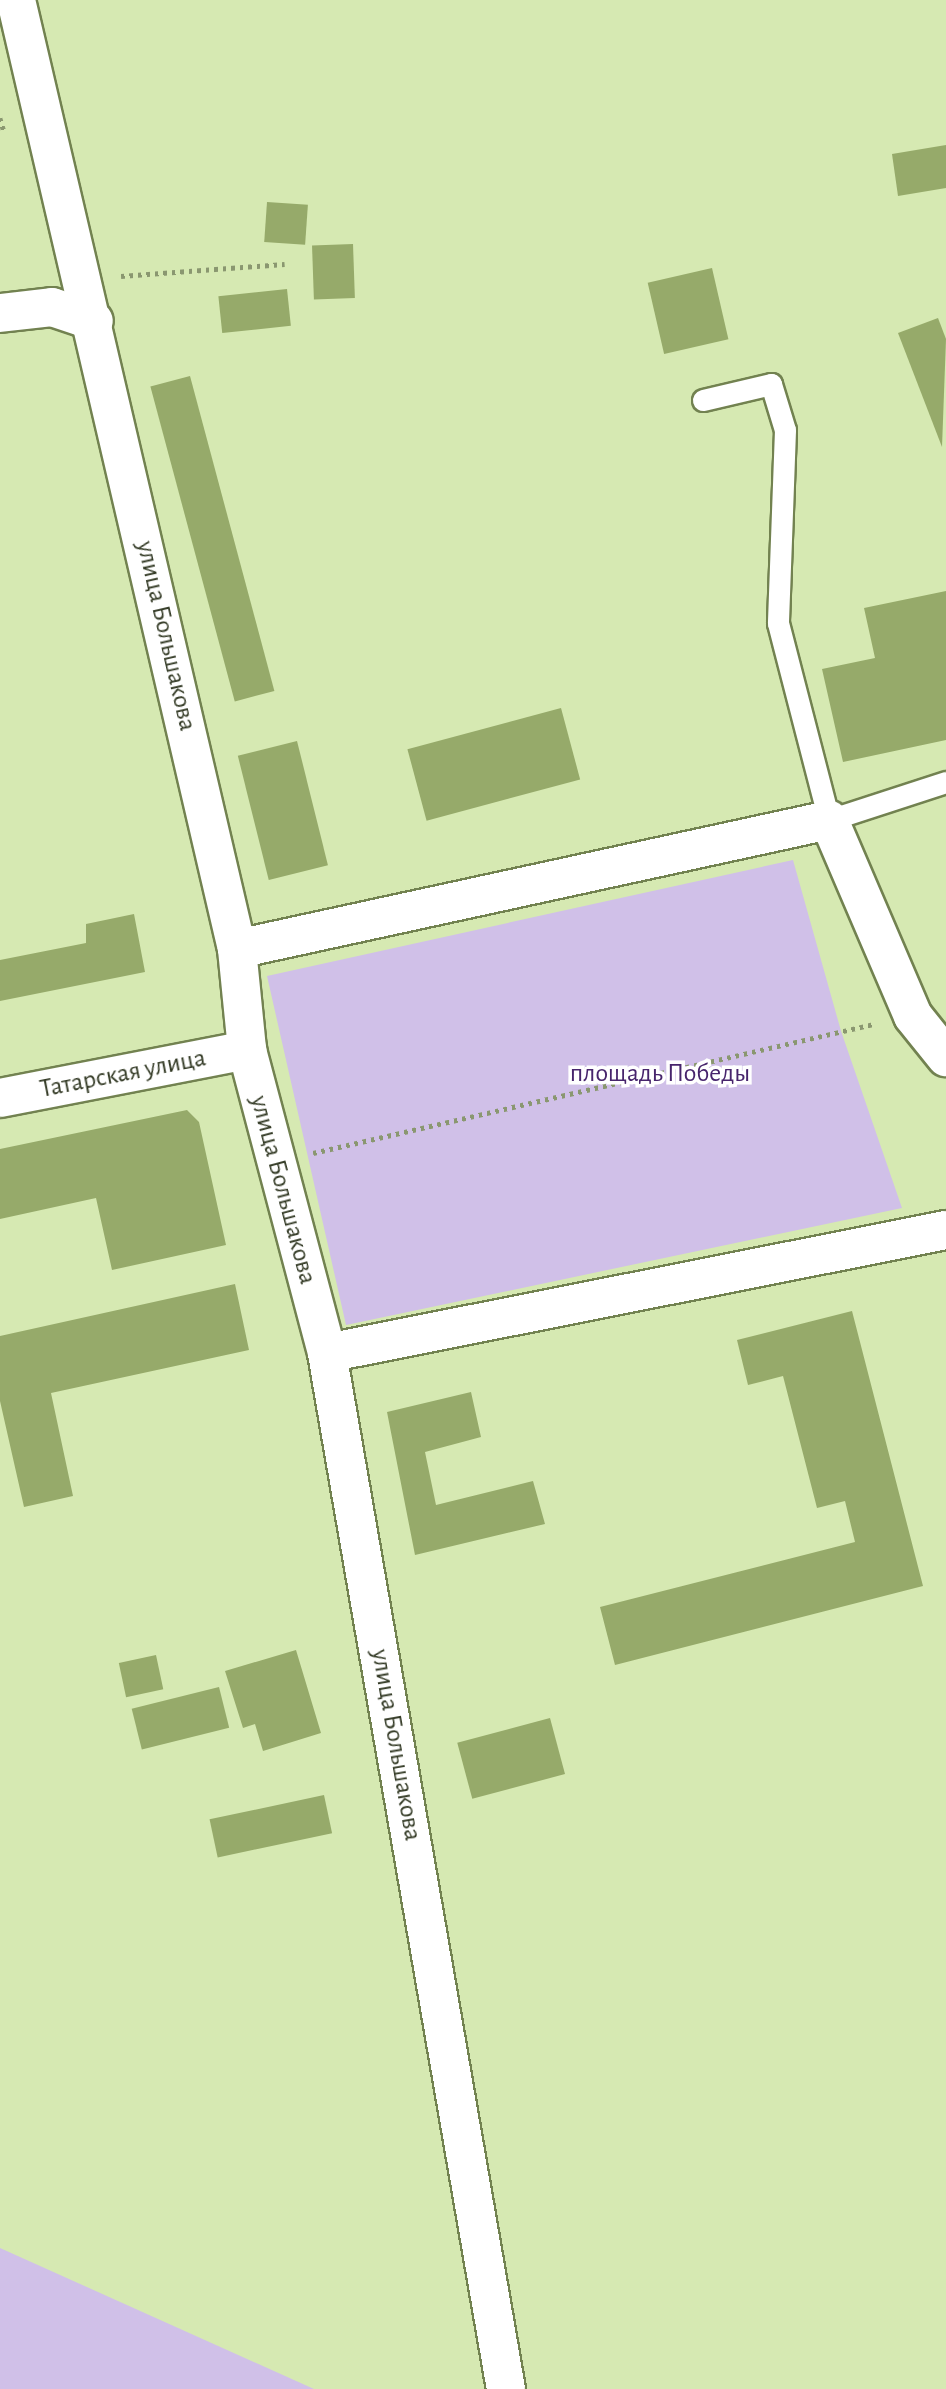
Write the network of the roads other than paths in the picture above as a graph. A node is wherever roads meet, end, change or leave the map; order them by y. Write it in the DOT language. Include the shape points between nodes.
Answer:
graph roads {
  1 [pos="16,0"];
  2 [pos="0,313"];
  3 [pos="94,321"];
  4 [pos="703,400"];
  5 [pos="946,782"];
  6 [pos="829,820"];
  7 [pos="237,949"];
  8 [pos="247,1050"];
  9 [pos="946,1057"];
  10 [pos="0,1098"];
  11 [pos="946,1230"];
  12 [pos="327,1353"];
  13 [pos="506,2389"];
  1 -- 3 [label="street, улица Большакова"];
  2 -- 3 [label="street" via="52,307"];
  3 -- 7 [label="street, улица Большакова"];
  4 -- 6 [label="lane" via="771,384 785,430 778,623"];
  5 -- 6 [label="lane"];
  6 -- 7 [label="street"];
  6 -- 9 [label="street" via="913,1016"];
  7 -- 8 [label="street, улица Большакова"];
  8 -- 10 [label="street, Татарская улица"];
  8 -- 12 [label="street, улица Большакова"];
  11 -- 12 [label="street"];
  12 -- 13 [label="street, улица Большакова"];
}
